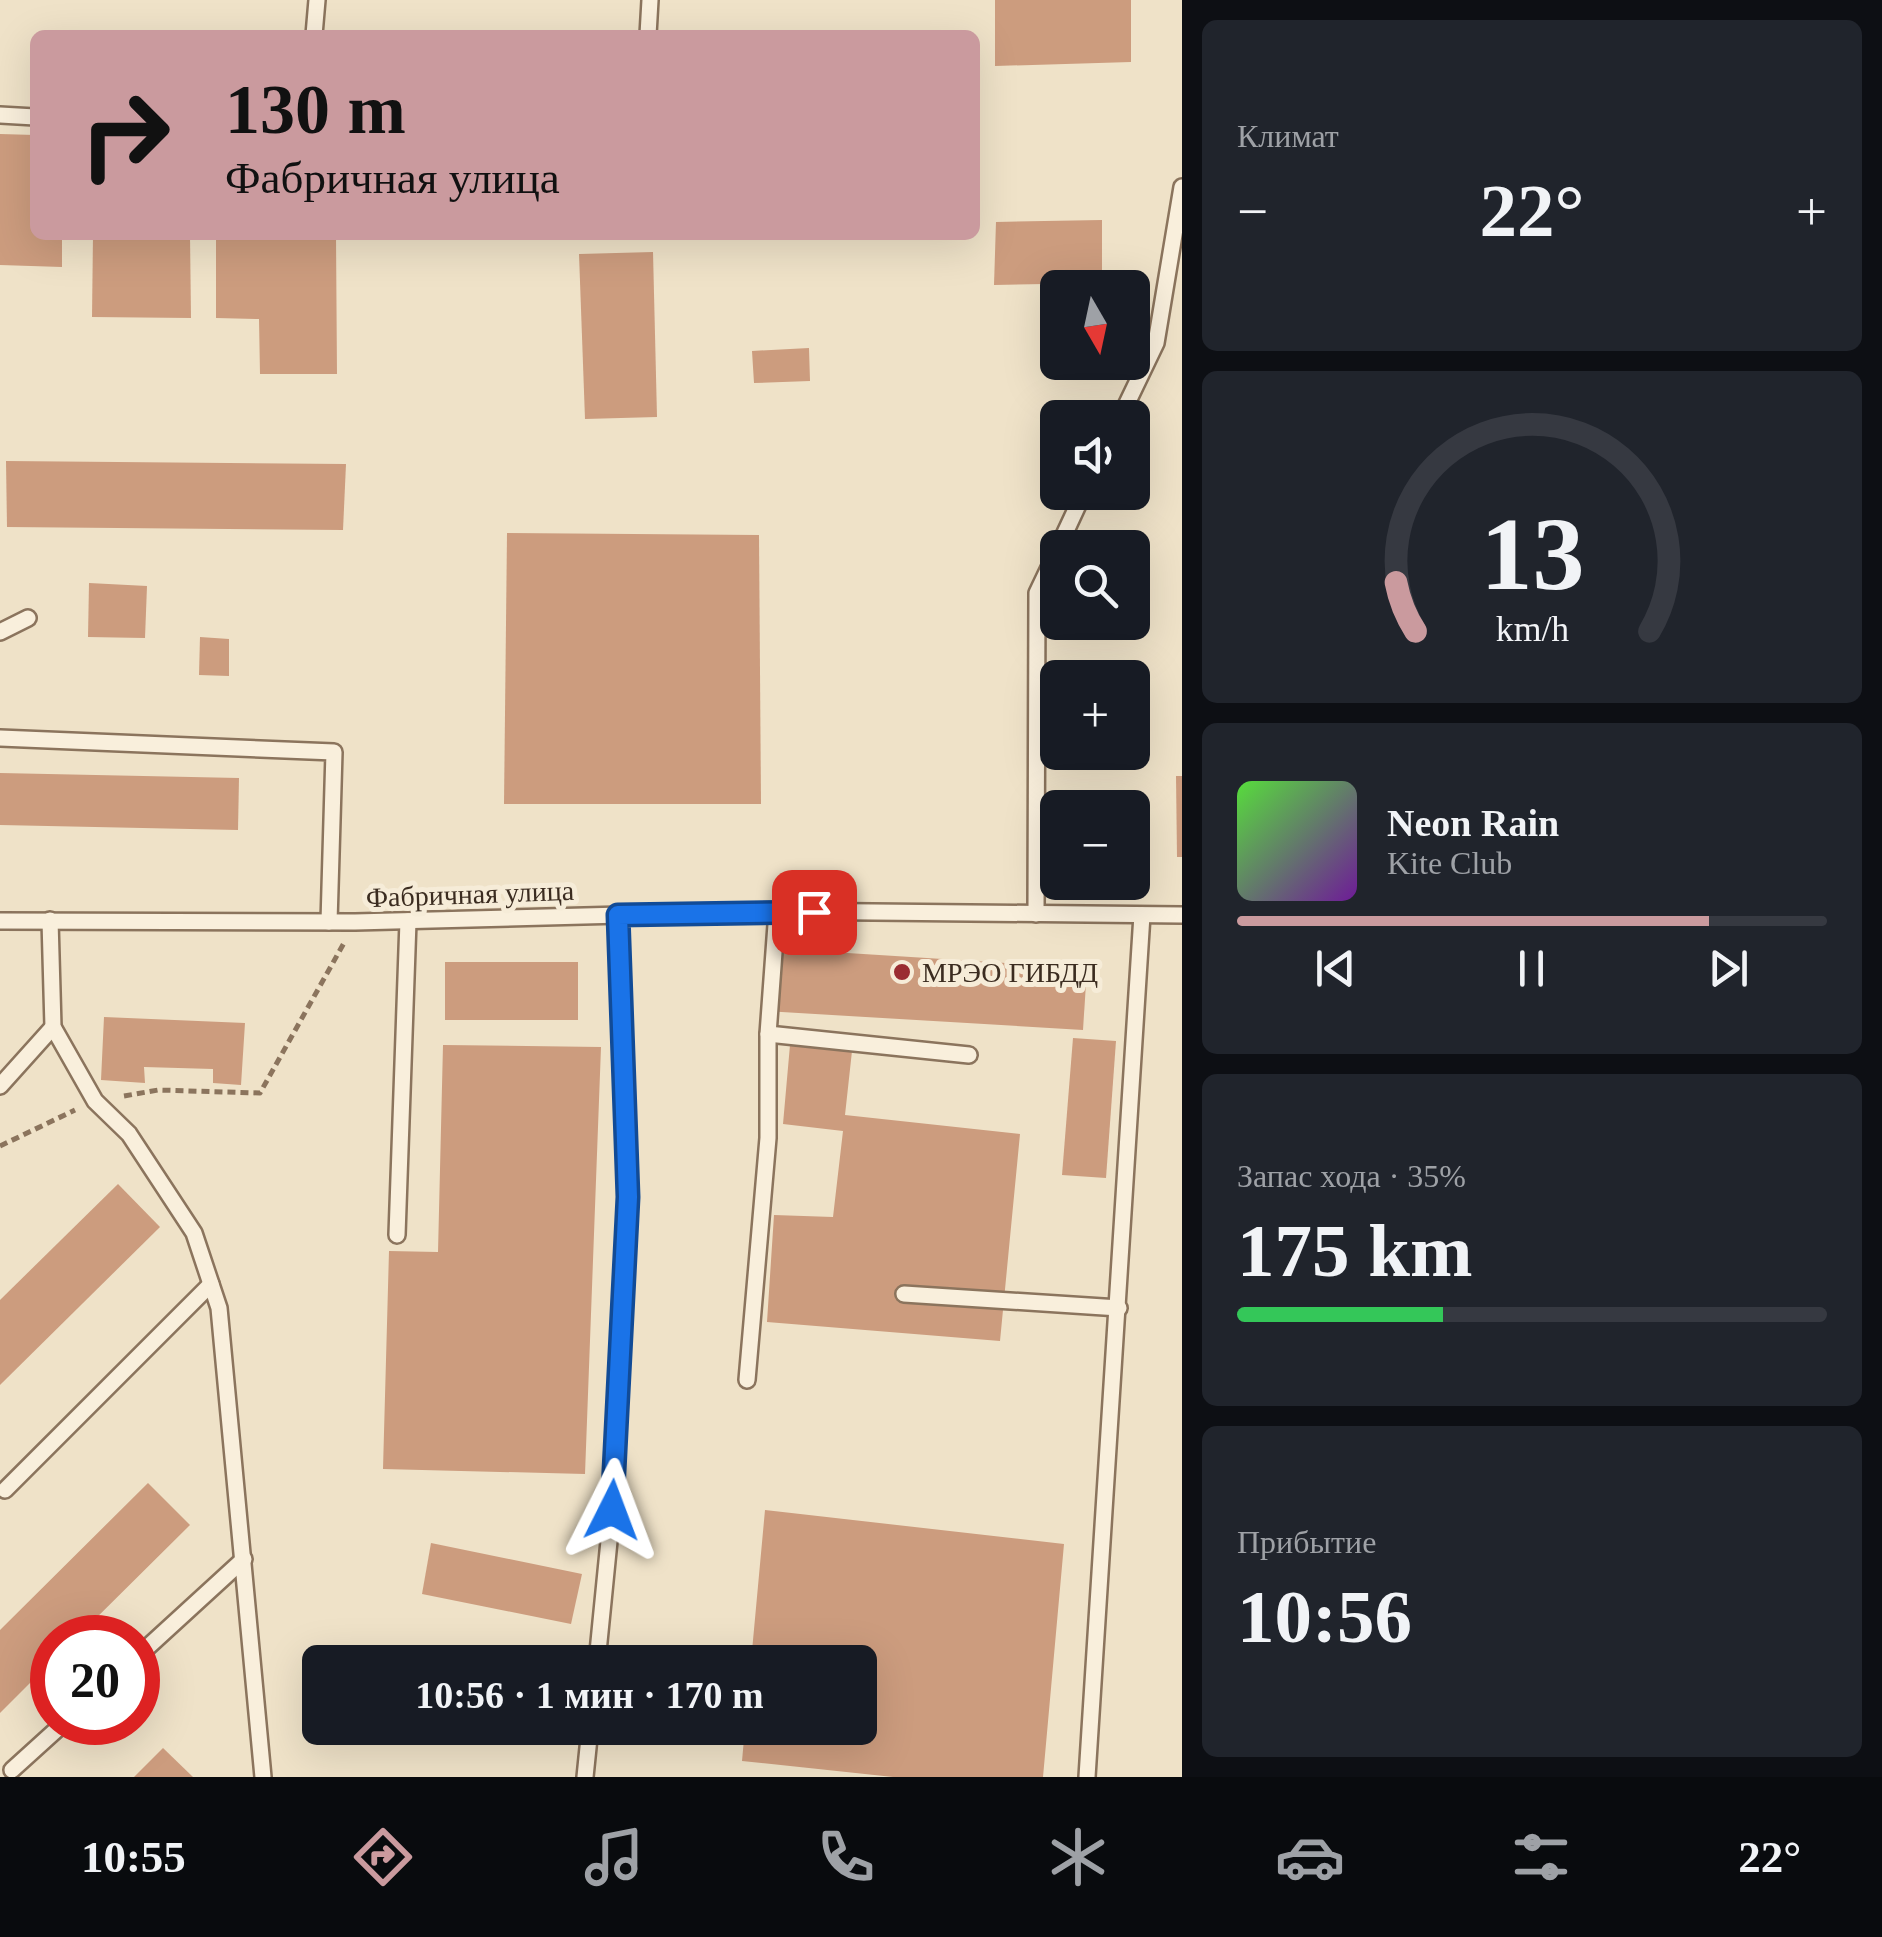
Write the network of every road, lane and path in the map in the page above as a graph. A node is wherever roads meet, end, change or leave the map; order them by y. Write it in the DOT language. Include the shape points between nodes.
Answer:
graph roads {
  1 [pos="317,0"];
  2 [pos="650,0"];
  3 [pos="314,30"];
  4 [pos="648,30"];
  5 [pos="0,115"];
  6 [pos="30,116"];
  7 [pos="1182,187"];
  8 [pos="1129,400"];
  9 [pos="1040,587"];
  10 [pos="28,618"];
  11 [pos="0,632"];
  12 [pos="0,738"];
  13 [pos="776,911"];
  14 [pos="1036,914"];
  15 [pos="1142,914"];
  16 [pos="618,915"];
  17 [pos="1182,915"];
  18 [pos="50,920"];
  19 [pos="0,921"];
  20 [pos="408,921"];
  21 [pos="329,922"];
  22 [pos="355,922"];
  23 [pos="53,1027"];
  24 [pos="768,1034"];
  25 [pos="968,1055"];
  26 [pos="0,1086"];
  27 [pos="95,1100"];
  28 [pos="0,1146"];
  29 [pos="397,1235"];
  30 [pos="211,1284"];
  31 [pos="904,1294"];
  32 [pos="1118,1308"];
  33 [pos="747,1380"];
  34 [pos="4,1490"];
  35 [pos="244,1559"];
  36 [pos="160,1636"];
  37 [pos="598,1645"];
  38 [pos="39,1745"];
  39 [pos="588,1745"];
  40 [pos="12,1770"];
  41 [pos="263,1777"];
  42 [pos="585,1777"];
  43 [pos="1087,1777"];
  1 -- 3 [label="lane"];
  2 -- 4 [label="lane"];
  5 -- 6 [label="lane"];
  7 -- 8 [label="lane" via="1156,343"];
  9 -- 14 [label="lane"];
  10 -- 11 [label="lane"];
  12 -- 21 [label="lane" via="334,752"];
  13 -- 14 [label="lane, Фабричная улица"];
  13 -- 16 [label="lane, Фабричная улица"];
  13 -- 24 [label="lane"];
  14 -- 15 [label="lane, Фабричная улица"];
  15 -- 17 [label="lane, Фабричная улица"];
  15 -- 32 [label="lane"];
  16 -- 20 [label="lane, Фабричная улица"];
  16 -- 37 [label="lane" via="628,1197 612,1510"];
  18 -- 19 [label="lane, Фабричная улица"];
  18 -- 21 [label="lane, Фабричная улица"];
  18 -- 23 [label="lane"];
  20 -- 22 [label="lane, Фабричная улица"];
  20 -- 29 [label="lane"];
  21 -- 22 [label="lane, Фабричная улица"];
  22 -- 27 [label="path" via="260,1092 158,1090"];
  23 -- 26 [label="lane"];
  23 -- 27 [label="lane"];
  24 -- 25 [label="lane"];
  24 -- 33 [label="lane" via="768,1138"];
  27 -- 28 [label="path"];
  27 -- 30 [label="lane" via="129,1134 194,1233"];
  30 -- 34 [label="lane"];
  30 -- 35 [label="lane" via="219,1308"];
  31 -- 32 [label="lane"];
  32 -- 43 [label="lane"];
  35 -- 36 [label="lane"];
  35 -- 41 [label="lane"];
  38 -- 40 [label="lane"];
  39 -- 42 [label="lane"];
}
